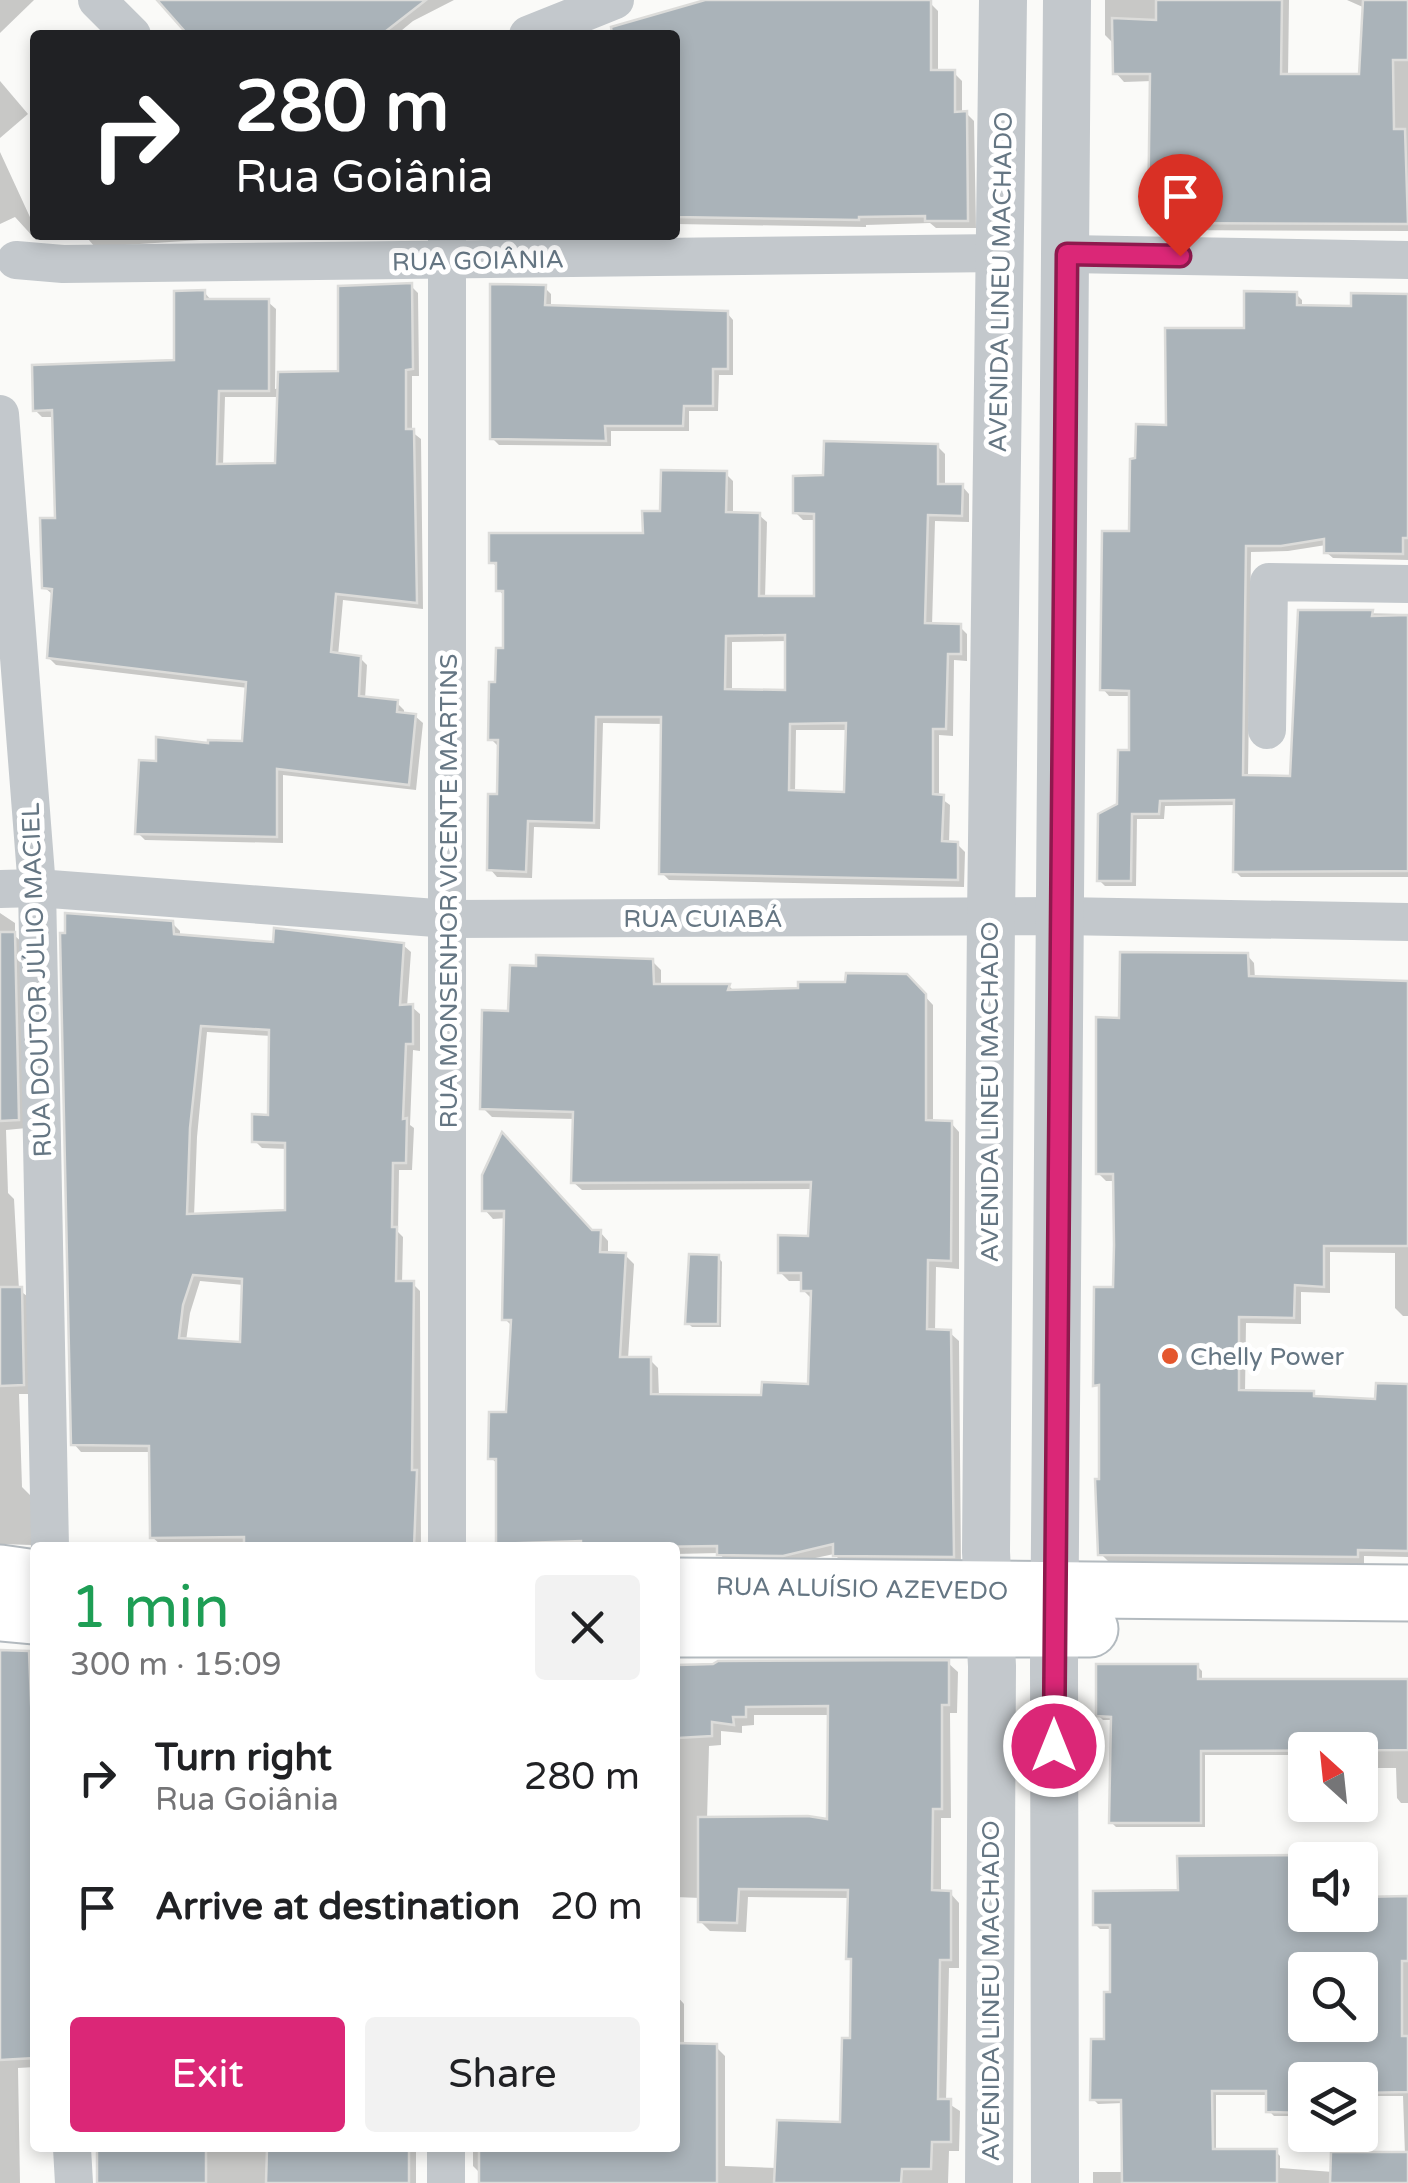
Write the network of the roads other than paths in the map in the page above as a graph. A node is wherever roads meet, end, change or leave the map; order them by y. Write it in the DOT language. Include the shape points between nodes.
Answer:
graph roads {
  1 [pos="98,0"];
  2 [pos="616,0"];
  3 [pos="1004,0"];
  4 [pos="1067,0"];
  5 [pos="127,30"];
  6 [pos="541,30"];
  7 [pos="53,240"];
  8 [pos="448,248"];
  9 [pos="1000,252"];
  10 [pos="1067,254"];
  11 [pos="1408,260"];
  12 [pos="8,268"];
  13 [pos="0,414"];
  14 [pos="1408,584"];
  15 [pos="6,594"];
  16 [pos="1267,730"];
  17 [pos="19,888"];
  18 [pos="1061,916"];
  19 [pos="990,917"];
  20 [pos="448,920"];
  21 [pos="1408,922"];
  22 [pos="50,1542"];
  23 [pos="447,1542"];
  24 [pos="0,1573"];
  25 [pos="30,1577"];
  26 [pos="680,1586"];
  27 [pos="1408,1593"];
  28 [pos="989,1608"];
  29 [pos="1055,1610"];
  30 [pos="0,1612"];
  31 [pos="30,1615"];
  32 [pos="680,1629"];
  33 [pos="1408,1631"];
  34 [pos="72,2152"];
  35 [pos="446,2152"];
  36 [pos="74,2183"];
  37 [pos="446,2183"];
  38 [pos="989,2183"];
  39 [pos="1055,2183"];
  1 -- 5 [label="street"];
  2 -- 6 [label="street"];
  3 -- 9 [label="street, AVENIDA LINEU MACHADO"];
  4 -- 10 [label="street"];
  7 -- 12 [label="street"];
  8 -- 9 [label="street, RUA GOIÂNIA"];
  8 -- 12 [label="street, RUA GOIÂNIA"];
  8 -- 20 [label="street, RUA MONSENHOR VICENTE MARTINS"];
  9 -- 19 [label="street, AVENIDA LINEU MACHADO"];
  10 -- 11 [label="street"];
  10 -- 18 [label="street"];
  13 -- 15 [label="street, RUA DOUTOR JÚLIO MACIEL"];
  14 -- 16 [label="street" via="1270,582"];
  15 -- 17 [label="street, RUA DOUTOR JÚLIO MACIEL"];
  17 -- 20 [label="street, RUA CUIABÁ"];
  17 -- 22 [label="street, RUA DOUTOR JÚLIO MACIEL"];
  18 -- 19 [label="street, RUA CUIABÁ"];
  18 -- 21 [label="street, RUA CUIABÁ"];
  18 -- 29 [label="street"];
  19 -- 20 [label="street, RUA CUIABÁ"];
  19 -- 28 [label="street, AVENIDA LINEU MACHADO"];
  20 -- 23 [label="street, RUA MONSENHOR VICENTE MARTINS"];
  24 -- 25 [label="main road"];
  26 -- 28 [label="main road, RUA ALUÍSIO AZEVEDO"];
  27 -- 29 [label="main road, RUA ALUÍSIO AZEVEDO"];
  28 -- 29 [label="main road, RUA ALUÍSIO AZEVEDO"];
  28 -- 32 [label="main road, RUA ALUÍSIO AZEVEDO"];
  28 -- 38 [label="street, AVENIDA LINEU MACHADO"];
  29 -- 33 [label="main road, RUA ALUÍSIO AZEVEDO"];
  29 -- 39 [label="street"];
  30 -- 31 [label="main road"];
  34 -- 36 [label="street"];
  35 -- 37 [label="street"];
}
